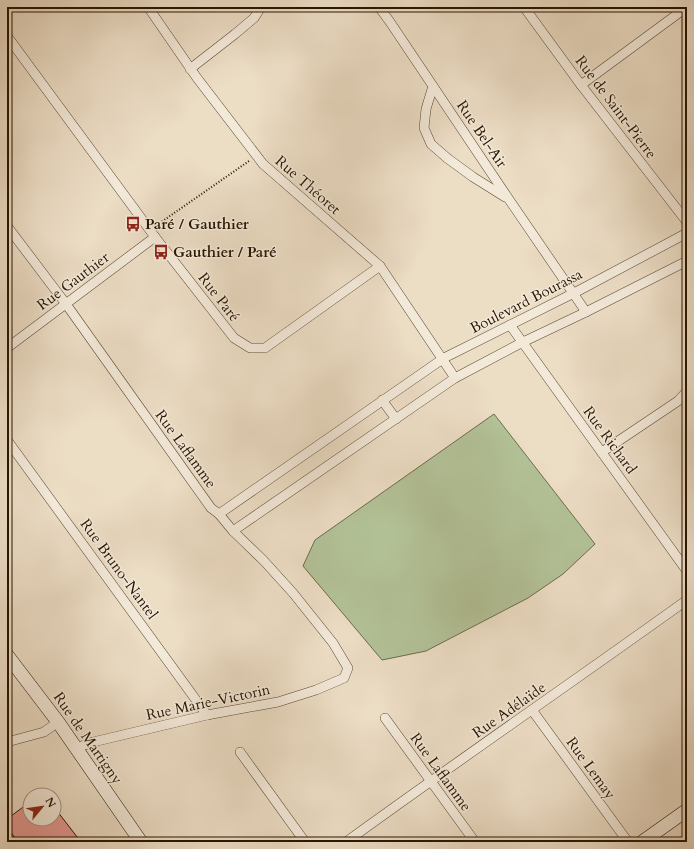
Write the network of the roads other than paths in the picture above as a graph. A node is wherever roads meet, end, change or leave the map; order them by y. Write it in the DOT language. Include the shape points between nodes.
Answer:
graph roads {
  1 [pos="148,7"];
  2 [pos="261,7"];
  3 [pos="379,7"];
  4 [pos="524,7"];
  5 [pos="687,7"];
  6 [pos="7,36"];
  7 [pos="190,69"];
  8 [pos="581,85"];
  9 [pos="433,86"];
  10 [pos="508,198"];
  11 [pos="687,222"];
  12 [pos="7,226"];
  13 [pos="687,233"];
  14 [pos="153,234"];
  15 [pos="687,261"];
  16 [pos="380,266"];
  17 [pos="573,293"];
  18 [pos="66,304"];
  19 [pos="586,312"];
  20 [pos="510,325"];
  21 [pos="523,342"];
  22 [pos="7,348"];
  23 [pos="443,359"];
  24 [pos="455,378"];
  25 [pos="687,390"];
  26 [pos="382,400"];
  27 [pos="396,419"];
  28 [pos="7,440"];
  29 [pos="602,452"];
  30 [pos="218,514"];
  31 [pos="233,531"];
  32 [pos="687,571"];
  33 [pos="687,600"];
  34 [pos="7,655"];
  35 [pos="344,678"];
  36 [pos="532,710"];
  37 [pos="208,715"];
  38 [pos="384,718"];
  39 [pos="58,722"];
  40 [pos="7,742"];
  41 [pos="76,748"];
  42 [pos="240,752"];
  43 [pos="430,781"];
  44 [pos="687,810"];
  45 [pos="141,842"];
  46 [pos="305,842"];
  47 [pos="346,842"];
  48 [pos="475,842"];
  49 [pos="628,842"];
  50 [pos="642,842"];
  1 -- 7 [label="street, Rue Théoret"];
  2 -- 7 [label="street" via="245,26"];
  3 -- 9 [label="street, Rue Bel-Air"];
  4 -- 8 [label="street, Rue de Saint-Pierre"];
  5 -- 8 [label="street"];
  6 -- 14 [label="street, Rue Paré"];
  7 -- 16 [label="street, Rue Théoret" via="263,164"];
  8 -- 11 [label="street, Rue de Saint-Pierre"];
  9 -- 10 [label="street, Rue Bel-Air"];
  9 -- 10 [label="street, Rue Bel-Air" via="426,109 424,128 431,144 473,177"];
  10 -- 17 [label="street, Rue Bel-Air"];
  12 -- 18 [label="street, Rue Laflamme"];
  13 -- 17 [label="street, Boulevard Bourassa"];
  14 -- 16 [label="street, Rue Paré" via="234,338 250,348 265,348"];
  14 -- 18 [label="street, Rue Gauthier"];
  15 -- 19 [label="street"];
  16 -- 23 [label="street, Rue Théoret"];
  17 -- 19 [label="street, Rue Bel-Air"];
  17 -- 20 [label="street, Boulevard Bourassa"];
  18 -- 22 [label="street, Rue Gauthier"];
  18 -- 30 [label="street, Rue Laflamme" via="210,508"];
  19 -- 21 [label="street"];
  20 -- 21 [label="street, Rue Richard"];
  20 -- 23 [label="street, Boulevard Bourassa"];
  21 -- 24 [label="street"];
  21 -- 29 [label="street, Rue Richard"];
  23 -- 24 [label="street, Rue Théoret"];
  23 -- 26 [label="street, Boulevard Bourassa"];
  24 -- 27 [label="street"];
  25 -- 29 [label="street" via="678,401"];
  26 -- 27 [label="street"];
  26 -- 30 [label="street, Boulevard Bourassa"];
  27 -- 31 [label="street"];
  28 -- 37 [label="street, Rue Bruno-Nantel"];
  29 -- 32 [label="street, Rue Richard"];
  30 -- 31 [label="street, Rue Laflamme"];
  31 -- 35 [label="street, Rue Laflamme" via="293,593 333,643 348,668"];
  33 -- 36 [label="street, Rue Adélaïde"];
  34 -- 39 [label="main road, Rue de Martigny"];
  35 -- 37 [label="street, Rue Marie-Victorin" via="278,702"];
  36 -- 43 [label="street, Rue Adélaïde"];
  36 -- 49 [label="street, Rue Lemay"];
  37 -- 41 [label="street, Rue Marie-Victorin"];
  38 -- 43 [label="street, Rue Laflamme"];
  39 -- 40 [label="street" via="44,732"];
  39 -- 41 [label="main road, Rue de Martigny"];
  41 -- 45 [label="main road, Rue de Martigny"];
  42 -- 46 [label="street"];
  43 -- 47 [label="street, Rue Adélaïde"];
  43 -- 48 [label="street, Rue Laflamme"];
  44 -- 50 [label="main road"];
}
